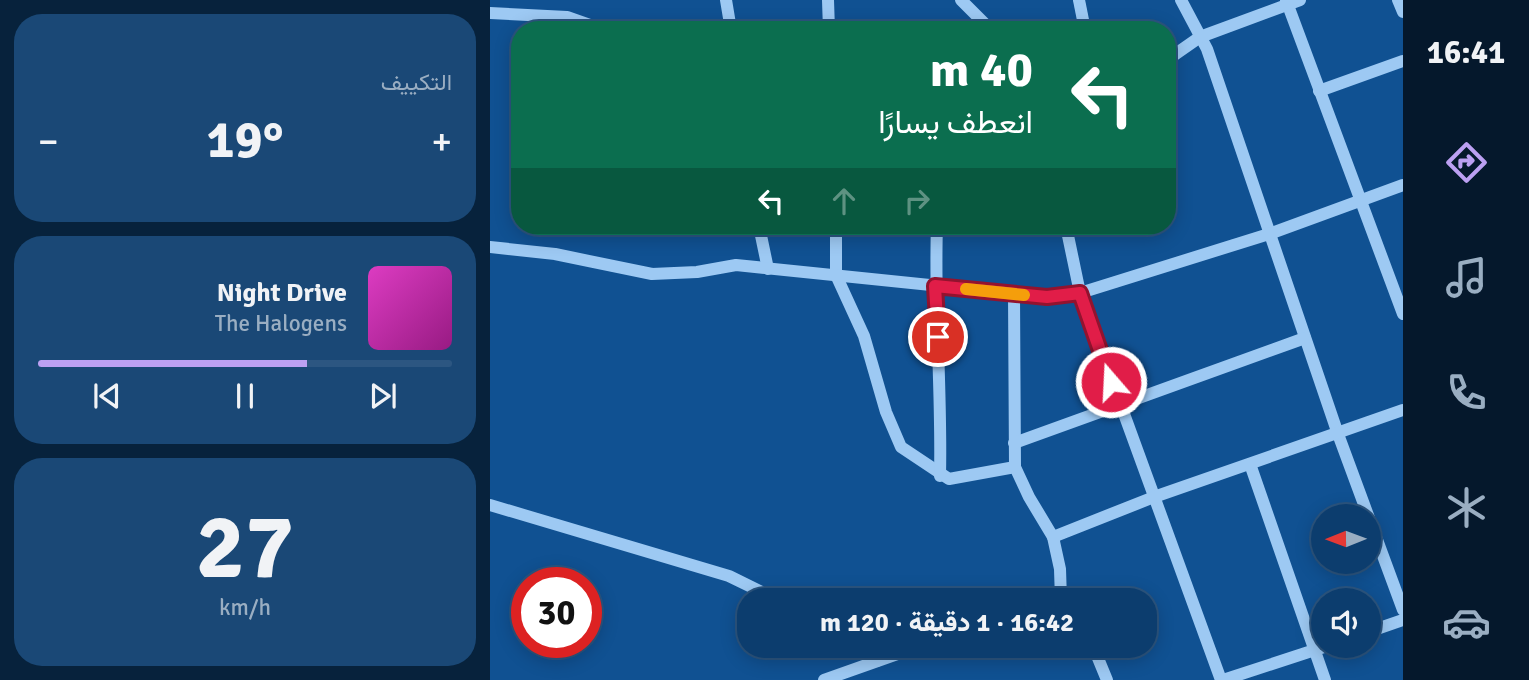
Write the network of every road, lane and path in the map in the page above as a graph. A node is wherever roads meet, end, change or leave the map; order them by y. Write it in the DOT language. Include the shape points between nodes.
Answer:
graph roads {
  1 [pos="726,0"];
  2 [pos="828,0"];
  3 [pos="961,0"];
  4 [pos="1079,0"];
  5 [pos="1181,0"];
  6 [pos="1398,0"];
  7 [pos="1291,2"];
  8 [pos="1403,12"];
  9 [pos="490,13"];
  10 [pos="578,21"];
  11 [pos="730,21"];
  12 [pos="829,21"];
  13 [pos="982,21"];
  14 [pos="1083,21"];
  15 [pos="1200,37"];
  16 [pos="1176,54"];
  17 [pos="1403,61"];
  18 [pos="1319,91"];
  19 [pos="1403,185"];
  20 [pos="1360,202"];
  21 [pos="1269,234"];
  22 [pos="761,235"];
  23 [pos="836,235"];
  24 [pos="937,235"];
  25 [pos="1068,235"];
  26 [pos="490,247"];
  27 [pos="768,269"];
  28 [pos="836,275"];
  29 [pos="935,286"];
  30 [pos="1080,293"];
  31 [pos="1014,294"];
  32 [pos="1403,314"];
  33 [pos="1305,338"];
  34 [pos="1119,404"];
  35 [pos="1403,410"];
  36 [pos="1338,434"];
  37 [pos="1014,443"];
  38 [pos="1250,464"];
  39 [pos="1015,467"];
  40 [pos="940,477"];
  41 [pos="1154,497"];
  42 [pos="490,505"];
  43 [pos="1053,537"];
  44 [pos="754,588"];
  45 [pos="1061,588"];
  46 [pos="1403,610"];
  47 [pos="1403,621"];
  48 [pos="1311,622"];
  49 [pos="1381,628"];
  50 [pos="1311,651"];
  51 [pos="872,658"];
  52 [pos="886,658"];
  53 [pos="1098,658"];
  54 [pos="1322,658"];
  55 [pos="877,661"];
  56 [pos="824,680"];
  57 [pos="1107,680"];
  58 [pos="1222,680"];
  59 [pos="1325,680"];
  1 -- 11 [label="street"];
  2 -- 12 [label="street"];
  3 -- 13 [label="street"];
  4 -- 14 [label="street"];
  5 -- 15 [label="street"];
  6 -- 8 [label="street"];
  7 -- 15 [label="street"];
  7 -- 18 [label="street"];
  9 -- 10 [label="street"];
  15 -- 16 [label="street"];
  15 -- 21 [label="street"];
  17 -- 18 [label="street"];
  18 -- 20 [label="street"];
  19 -- 20 [label="street"];
  20 -- 21 [label="street"];
  20 -- 32 [label="street"];
  21 -- 30 [label="street"];
  21 -- 33 [label="street"];
  22 -- 27 [label="street"];
  23 -- 28 [label="street"];
  24 -- 29 [label="street"];
  25 -- 30 [label="street"];
  26 -- 27 [label="street" via="555,254 652,274 736,265"];
  27 -- 28 [label="street"];
  28 -- 29 [label="street"];
  28 -- 40 [label="street" via="864,336 901,447"];
  29 -- 31 [label="street"];
  29 -- 40 [label="street"];
  30 -- 31 [label="street"];
  30 -- 34 [label="street"];
  31 -- 37 [label="street"];
  33 -- 34 [label="street"];
  33 -- 36 [label="street"];
  34 -- 37 [label="street"];
  34 -- 41 [label="street"];
  35 -- 36 [label="street"];
  36 -- 38 [label="street"];
  36 -- 46 [label="street"];
  37 -- 39 [label="street"];
  38 -- 41 [label="street"];
  38 -- 48 [label="street"];
  39 -- 40 [label="street" via="959,480"];
  39 -- 43 [label="street"];
  41 -- 43 [label="street"];
  41 -- 58 [label="street"];
  42 -- 44 [label="street" via="729,576"];
  43 -- 45 [label="street"];
  47 -- 49 [label="street"];
  50 -- 58 [label="street"];
  51 -- 55 [label="street"];
  52 -- 55 [label="street"];
  53 -- 57 [label="street"];
  54 -- 59 [label="street"];
  55 -- 56 [label="street"];
}
